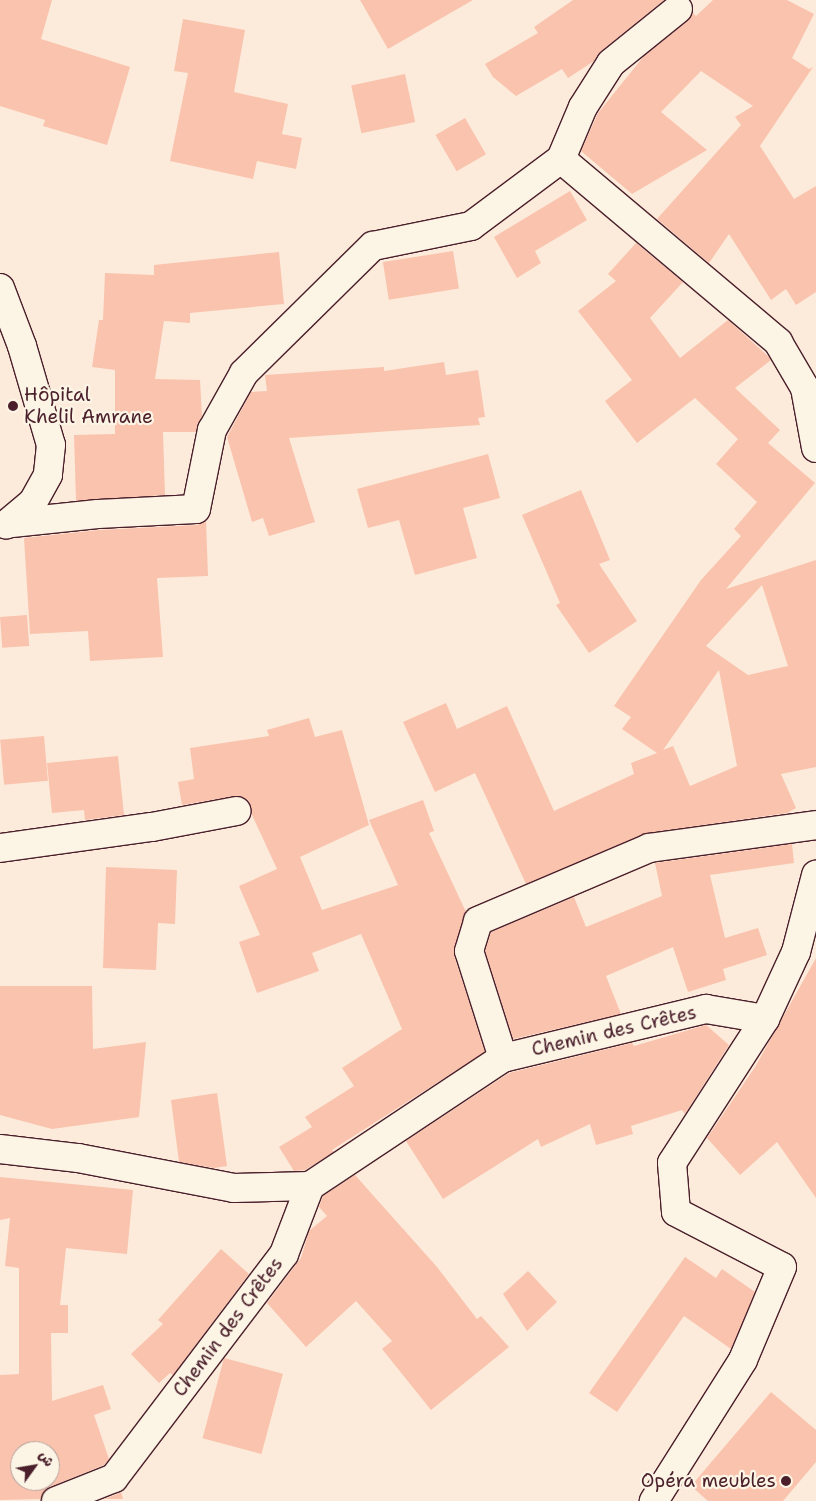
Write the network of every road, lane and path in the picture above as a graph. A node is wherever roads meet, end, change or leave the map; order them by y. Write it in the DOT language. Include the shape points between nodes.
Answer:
graph roads {
  1 [pos="678,9"];
  2 [pos="561,160"];
  3 [pos="0,288"];
  4 [pos="816,448"];
  5 [pos="6,525"];
  6 [pos="237,811"];
  7 [pos="816,825"];
  8 [pos="0,848"];
  9 [pos="816,875"];
  10 [pos="765,1019"];
  11 [pos="503,1058"];
  12 [pos="0,1149"];
  13 [pos="310,1186"];
  14 [pos="56,1501"];
  15 [pos="654,1501"];
  1 -- 2 [label="street" via="611,63 583,107"];
  2 -- 4 [label="street" via="778,342 805,388"];
  2 -- 5 [label="street" via="471,226 373,246 244,373 212,430 196,509 98,514"];
  3 -- 5 [label="street" via="22,346 50,445 48,475 33,502"];
  6 -- 8 [label="street" via="152,827"];
  7 -- 11 [label="street" via="649,848 478,921 469,952"];
  9 -- 10 [label="street" via="796,952"];
  10 -- 11 [label="street, Chemin des Crêtes" via="706,1009"];
  10 -- 15 [label="street" via="672,1164 676,1212 782,1267 743,1360"];
  11 -- 13 [label="street, Chemin des Crêtes"];
  12 -- 13 [label="street" via="78,1158 234,1188"];
  13 -- 14 [label="street, Chemin des Crêtes" via="284,1254 114,1478"];
}
